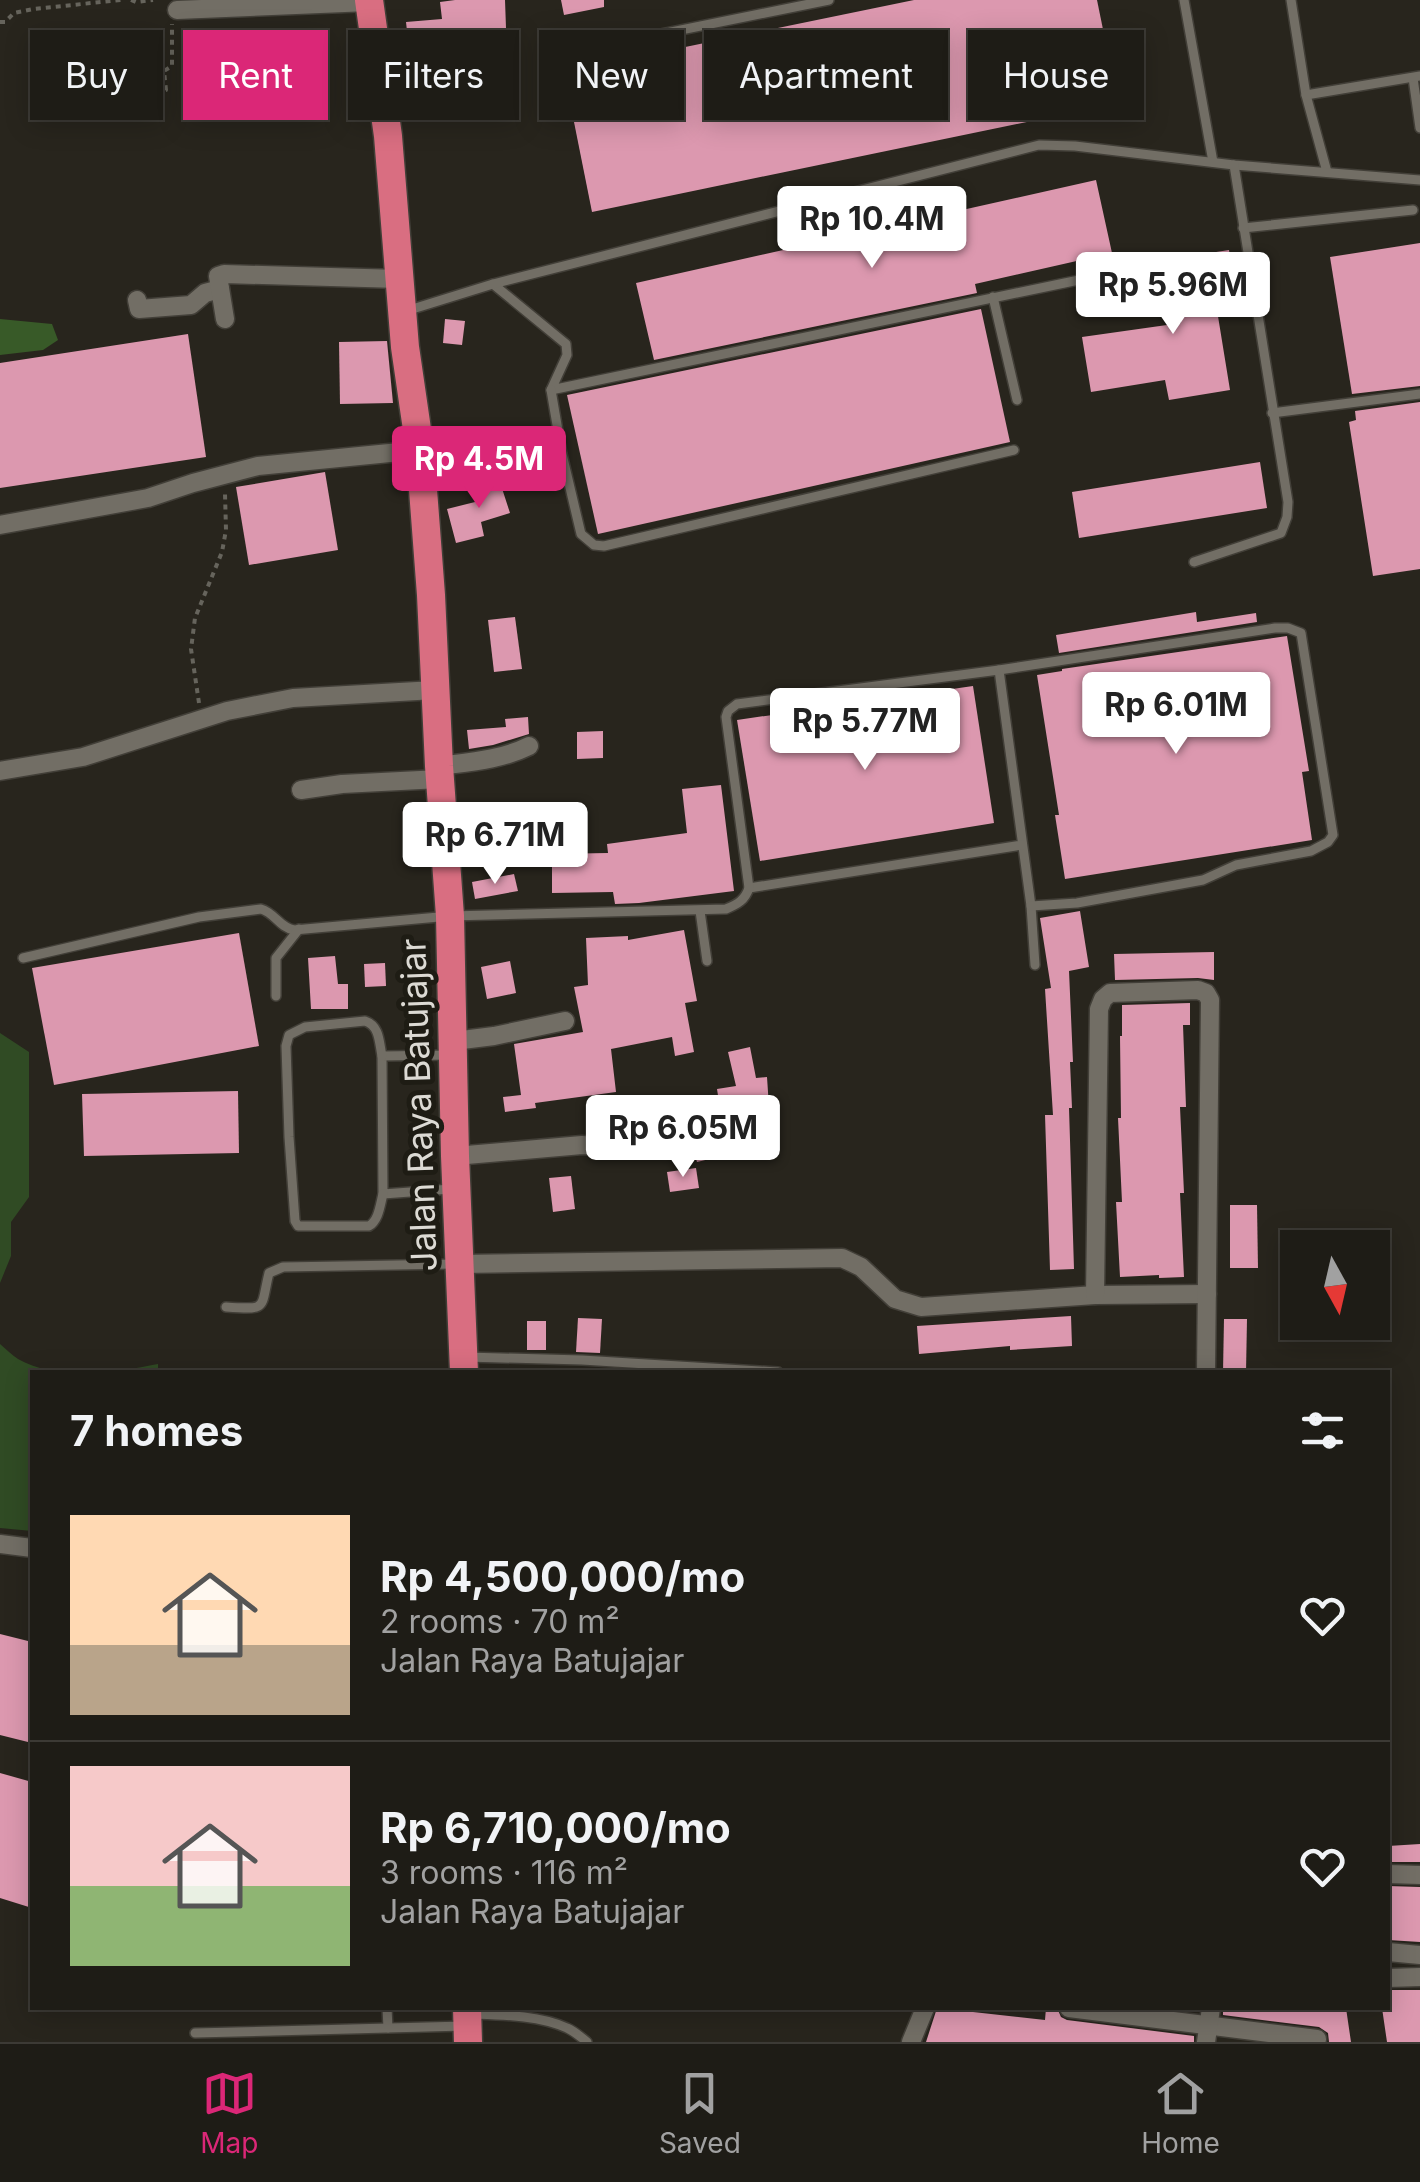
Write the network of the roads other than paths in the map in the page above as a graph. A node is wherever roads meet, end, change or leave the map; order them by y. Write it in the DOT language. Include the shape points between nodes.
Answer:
graph roads {
  1 [pos="830,0"];
  2 [pos="1184,0"];
  3 [pos="1291,0"];
  4 [pos="369,1"];
  5 [pos="177,10"];
  6 [pos="681,30"];
  7 [pos="1417,77"];
  8 [pos="1306,95"];
  9 [pos="1420,128"];
  10 [pos="1213,162"];
  11 [pos="1234,165"];
  12 [pos="1327,172"];
  13 [pos="1420,180"];
  14 [pos="1413,210"];
  15 [pos="1243,228"];
  16 [pos="1103,275"];
  17 [pos="398,279"];
  18 [pos="493,284"];
  19 [pos="220,290"];
  20 [pos="994,298"];
  21 [pos="137,300"];
  22 [pos="402,312"];
  23 [pos="225,319"];
  24 [pos="551,390"];
  25 [pos="1420,394"];
  26 [pos="1017,400"];
  27 [pos="1272,413"];
  28 [pos="420,450"];
  29 [pos="1014,450"];
  30 [pos="0,525"];
  31 [pos="1194,562"];
  32 [pos="999,670"];
  33 [pos="435,690"];
  34 [pos="528,746"];
  35 [pos="0,771"];
  36 [pos="440,772"];
  37 [pos="300,790"];
  38 [pos="1022,845"];
  39 [pos="749,888"];
  40 [pos="1031,906"];
  41 [pos="700,912"];
  42 [pos="450,916"];
  43 [pos="299,929"];
  44 [pos="23,958"];
  45 [pos="706,961"];
  46 [pos="1035,965"];
  47 [pos="276,996"];
  48 [pos="564,1021"];
  49 [pos="453,1048"];
  50 [pos="382,1056"];
  51 [pos="750,1120"];
  52 [pos="455,1156"];
  53 [pos="456,1188"];
  54 [pos="383,1194"];
  55 [pos="461,1264"];
  56 [pos="1207,1294"];
  57 [pos="1095,1295"];
  58 [pos="226,1308"];
  59 [pos="582,1360"];
  60 [pos="464,1364"];
  61 [pos="582,1370"];
  62 [pos="745,1370"];
  63 [pos="1206,1370"];
  64 [pos="0,1544"];
  65 [pos="30,1548"];
  66 [pos="1390,1874"];
  67 [pos="1420,1875"];
  68 [pos="1390,1952"];
  69 [pos="1420,1955"];
  70 [pos="1420,1977"];
  71 [pos="1390,1978"];
  72 [pos="386,2010"];
  73 [pos="924,2010"];
  74 [pos="1085,2010"];
  75 [pos="467,2022"];
  76 [pos="1208,2025"];
  77 [pos="388,2028"];
  78 [pos="195,2033"];
  79 [pos="1316,2038"];
  80 [pos="587,2042"];
  81 [pos="910,2042"];
  1 -- 6 [label="lane"];
  2 -- 10 [label="lane"];
  3 -- 8 [label="lane"];
  4 -- 5 [label="street"];
  4 -- 17 [label="highway, Jalan Raya Batujajar"];
  7 -- 8 [label="lane"];
  7 -- 9 [label="lane"];
  8 -- 12 [label="lane"];
  10 -- 11 [label="lane"];
  10 -- 18 [label="lane" via="1028,146"];
  11 -- 12 [label="lane"];
  11 -- 15 [label="lane"];
  12 -- 13 [label="lane"];
  14 -- 15 [label="lane"];
  15 -- 27 [label="lane"];
  16 -- 20 [label="lane"];
  17 -- 19 [label="street" via="224,274 218,276"];
  17 -- 22 [label="highway, Jalan Raya Batujajar"];
  18 -- 22 [label="lane"];
  18 -- 24 [label="lane" via="566,344"];
  19 -- 21 [label="street" via="190,305 139,310"];
  19 -- 23 [label="street"];
  20 -- 24 [label="lane"];
  20 -- 26 [label="lane"];
  22 -- 28 [label="highway, Jalan Raya Batujajar"];
  24 -- 29 [label="lane" via="579,527 594,545"];
  25 -- 27 [label="lane"];
  27 -- 31 [label="lane" via="1288,502 1285,528"];
  28 -- 30 [label="street" via="258,466 148,498"];
  28 -- 33 [label="highway, Jalan Raya Batujajar"];
  32 -- 38 [label="lane"];
  32 -- 39 [label="lane" via="732,707 726,717"];
  32 -- 40 [label="lane" via="1297,630 1304,637 1333,835 1320,848 1236,865 1206,880"];
  33 -- 35 [label="street" via="293,698 83,757"];
  33 -- 36 [label="highway, Jalan Raya Batujajar"];
  34 -- 36 [label="street"];
  36 -- 37 [label="street"];
  36 -- 42 [label="highway, Jalan Raya Batujajar"];
  38 -- 39 [label="lane"];
  38 -- 40 [label="lane"];
  39 -- 41 [label="lane" via="738,904"];
  40 -- 46 [label="lane"];
  41 -- 42 [label="lane"];
  41 -- 45 [label="lane"];
  42 -- 43 [label="lane"];
  42 -- 49 [label="highway, Jalan Raya Batujajar"];
  43 -- 44 [label="lane" via="284,927 261,909"];
  43 -- 47 [label="lane" via="276,958"];
  48 -- 49 [label="street"];
  49 -- 50 [label="lane"];
  49 -- 52 [label="highway, Jalan Raya Batujajar"];
  50 -- 54 [label="lane"];
  50 -- 54 [label="lane" via="377,1029 365,1021 305,1027 289,1035 286,1046 298,1226 368,1226"];
  51 -- 52 [label="street" via="631,1149 585,1144"];
  52 -- 53 [label="highway, Jalan Raya Batujajar"];
  53 -- 54 [label="lane"];
  53 -- 55 [label="highway, Jalan Raya Batujajar"];
  55 -- 57 [label="street" via="842,1258 895,1299 920,1308"];
  55 -- 58 [label="lane" via="283,1267 268,1275 260,1306"];
  55 -- 60 [label="highway, Jalan Raya Batujajar"];
  56 -- 57 [label="street"];
  56 -- 57 [label="street" via="1210,1000 1198,990 1110,993 1099,1009"];
  56 -- 63 [label="street"];
  59 -- 60 [label="lane"];
  59 -- 61 [label="lane"];
  59 -- 62 [label="lane"];
  64 -- 65 [label="street"];
  66 -- 67 [label="street"];
  68 -- 69 [label="street"];
  70 -- 71 [label="street"];
  72 -- 77 [label="lane"];
  73 -- 81 [label="street"];
  74 -- 76 [label="street"];
  75 -- 77 [label="lane"];
  75 -- 80 [label="lane" via="500,2015 548,2022"];
  76 -- 79 [label="street"];
  77 -- 78 [label="lane"];
}
